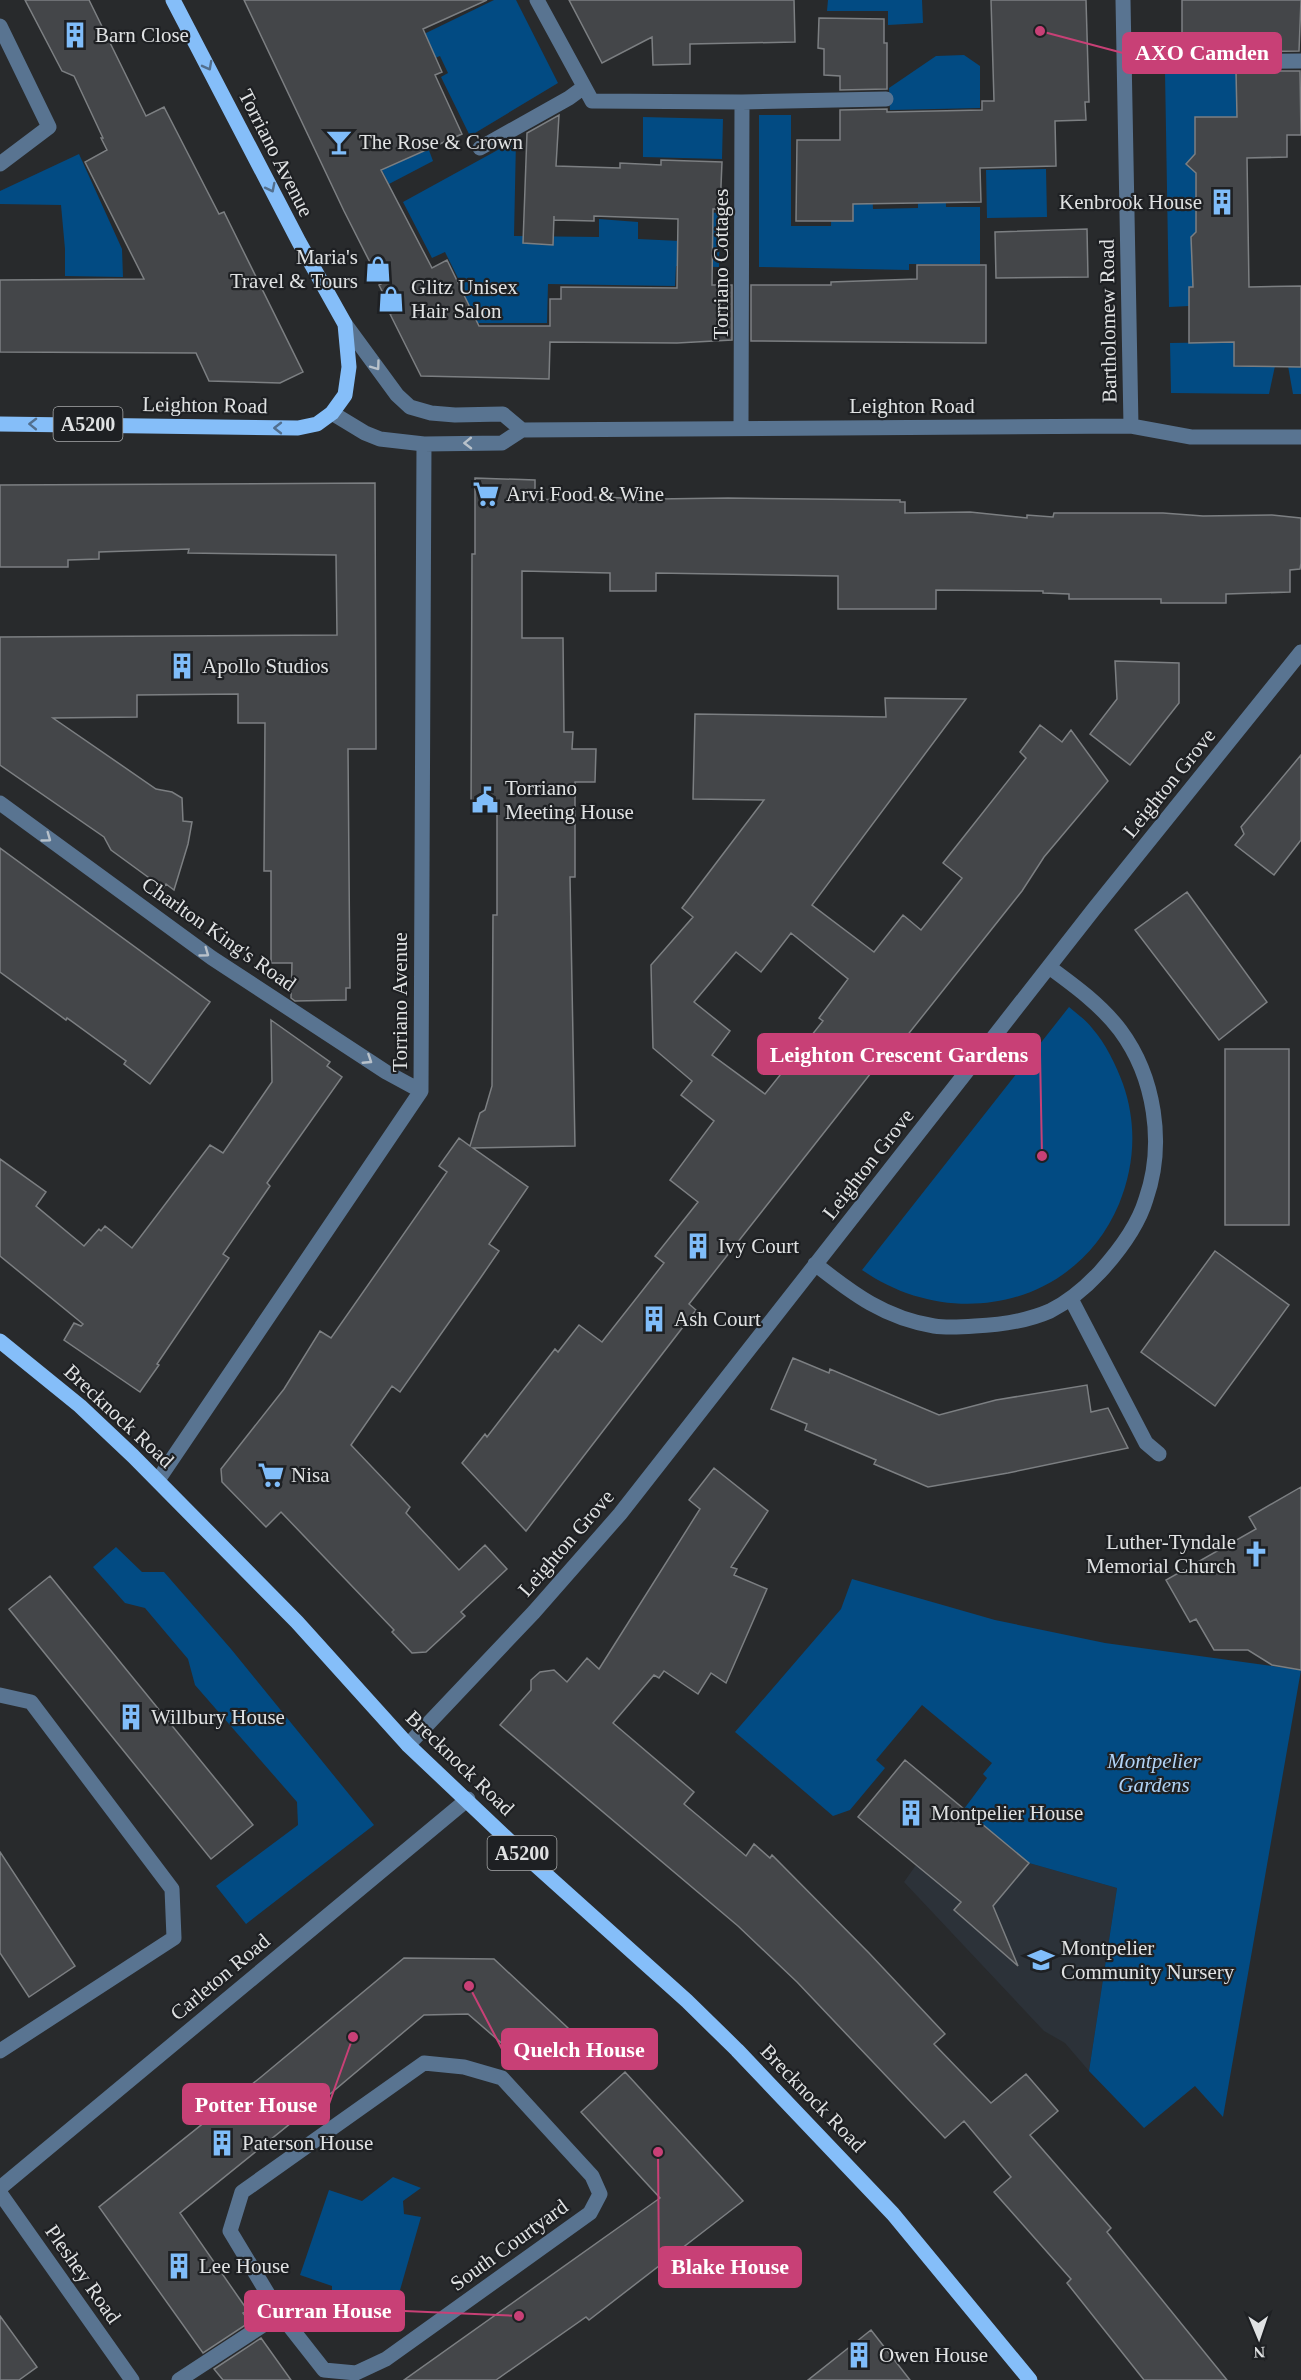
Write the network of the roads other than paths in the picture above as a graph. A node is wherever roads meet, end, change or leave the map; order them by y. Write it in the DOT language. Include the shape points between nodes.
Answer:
graph roads {
  1 [pos="173,0"];
  2 [pos="537,0"];
  3 [pos="1123,0"];
  4 [pos="0,26"];
  5 [pos="1301,61"];
  6 [pos="1125,62"];
  7 [pos="584,87"];
  8 [pos="886,99"];
  9 [pos="742,102"];
  10 [pos="480,148"];
  11 [pos="0,164"];
  12 [pos="345,324"];
  13 [pos="333,413"];
  14 [pos="0,424"];
  15 [pos="1131,426"];
  16 [pos="741,427"];
  17 [pos="522,430"];
  18 [pos="1301,437"];
  19 [pos="424,444"];
  20 [pos="1301,652"];
  21 [pos="0,803"];
  22 [pos="1049,967"];
  23 [pos="421,1091"];
  24 [pos="815,1264"];
  25 [pos="1071,1299"];
  26 [pos="0,1341"];
  27 [pos="1159,1454"];
  28 [pos="158,1480"];
  29 [pos="0,1695"];
  30 [pos="408,1745"];
  31 [pos="468,1799"];
  32 [pos="0,2051"];
  33 [pos="0,2188"];
  34 [pos="0,2193"];
  35 [pos="280,2314"];
  36 [pos="132,2380"];
  37 [pos="179,2380"];
  38 [pos="1030,2380"];
  1 -- 12 [label="main road, Torriano Avenue, one-way"];
  2 -- 7 [label="street"];
  3 -- 6 [label="street, Bartholomew Road"];
  4 -- 11 [label="street" via="49,127"];
  5 -- 6 [label="street"];
  6 -- 15 [label="street, Bartholomew Road"];
  7 -- 9 [label="street" via="592,101"];
  7 -- 10 [label="street"];
  8 -- 9 [label="street"];
  9 -- 16 [label="street, Torriano Cottages"];
  12 -- 13 [label="main road" via="349,367 345,395"];
  12 -- 17 [label="street, one-way" via="410,408 455,415 503,414"];
  13 -- 14 [label="main road, Leighton Road / A5200, one-way" via="317,424 298,428"];
  13 -- 19 [label="street, Leighton Road" via="380,439"];
  15 -- 16 [label="street, Leighton Road"];
  15 -- 18 [label="street, Leighton Road" via="1191,437"];
  16 -- 17 [label="street, Leighton Road"];
  17 -- 19 [label="street, Leighton Road, one-way" via="502,443"];
  19 -- 23 [label="street, Torriano Avenue"];
  20 -- 22 [label="street, Leighton Grove"];
  21 -- 23 [label="street, Charlton King's Road, one-way" via="212,958"];
  22 -- 24 [label="street, Leighton Grove"];
  22 -- 25 [label="street" via="1081,990 1126,1039 1148,1087 1156,1144 1153,1175 1134,1225 1108,1263"];
  23 -- 28 [label="street, Torriano Avenue"];
  24 -- 25 [label="street" via="857,1297 884,1311 936,1327 996,1325 1049,1311"];
  24 -- 30 [label="street, Leighton Grove" via="621,1514"];
  25 -- 27 [label="street" via="1146,1443"];
  26 -- 28 [label="main road, Brecknock Road / A5200" via="80,1406"];
  28 -- 30 [label="main road, Brecknock Road / A5200" via="297,1622"];
  29 -- 32 [label="street" via="31,1702 172,1889 174,1938"];
  30 -- 31 [label="main road, Brecknock Road / A5200"];
  31 -- 33 [label="street, Carleton Road"];
  31 -- 38 [label="main road, Brecknock Road / A5200" via="520,1852 737,2050 893,2214"];
  34 -- 36 [label="street, Pleshey Road"];
  35 -- 35 [label="street, South Courtyard" via="324,2370 356,2373 386,2359 590,2213 600,2194 592,2176 502,2078 464,2067 424,2063 242,2192 230,2231"];
  35 -- 37 [label="street"];
}
